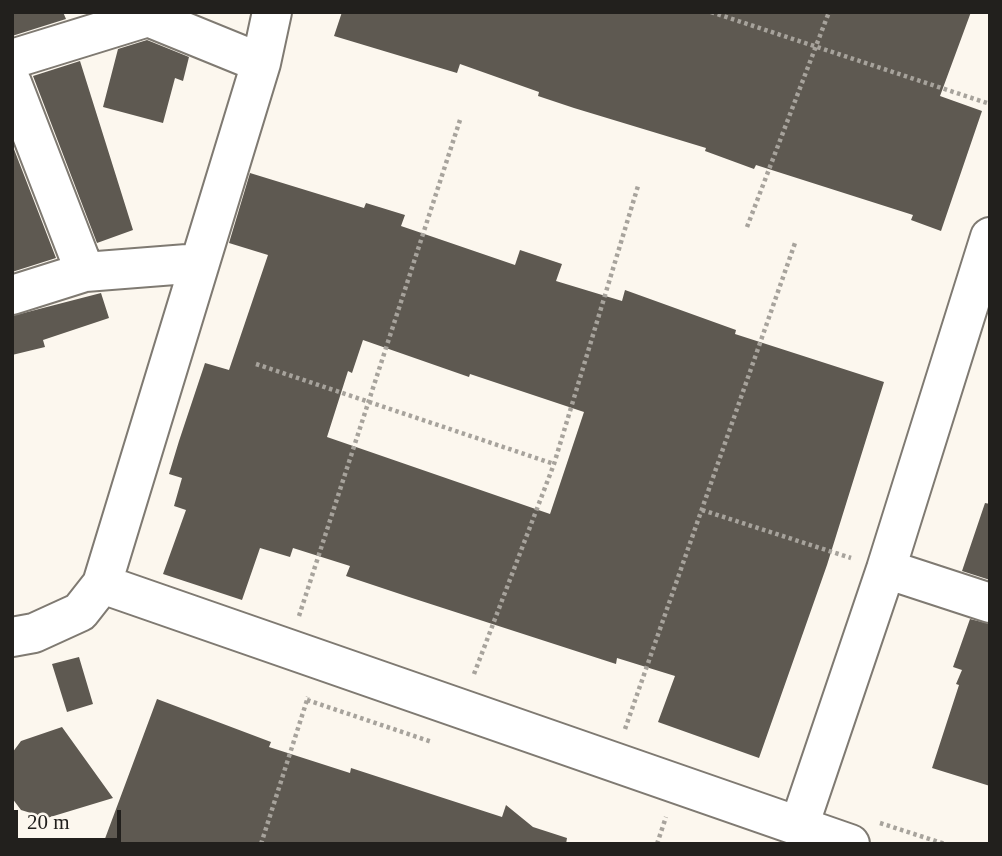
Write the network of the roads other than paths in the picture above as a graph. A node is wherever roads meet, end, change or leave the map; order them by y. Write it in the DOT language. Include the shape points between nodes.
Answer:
graph roads {
  1 [pos="272,12"];
  2 [pos="12,59"];
  3 [pos="261,63"];
  4 [pos="12,83"];
  5 [pos="990,237"];
  6 [pos="200,262"];
  7 [pos="85,272"];
  8 [pos="12,295"];
  9 [pos="886,569"];
  10 [pos="102,584"];
  11 [pos="990,603"];
  12 [pos="12,637"];
  13 [pos="799,826"];
  14 [pos="850,844"];
  1 -- 3 [label="street"];
  2 -- 3 [label="street" via="148,17"];
  3 -- 6 [label="street"];
  4 -- 7 [label="street"];
  5 -- 9 [label="street"];
  6 -- 7 [label="street"];
  6 -- 10 [label="street"];
  7 -- 8 [label="street"];
  9 -- 11 [label="street"];
  9 -- 13 [label="street"];
  10 -- 12 [label="street" via="80,612 34,633"];
  10 -- 13 [label="street"];
  13 -- 14 [label="street"];
}
